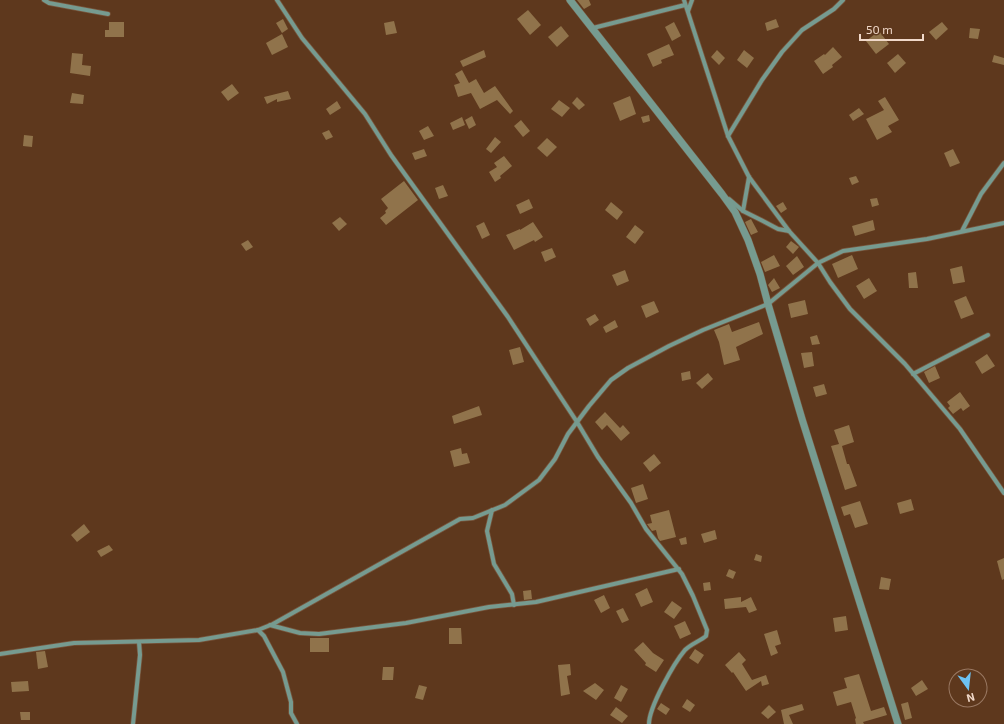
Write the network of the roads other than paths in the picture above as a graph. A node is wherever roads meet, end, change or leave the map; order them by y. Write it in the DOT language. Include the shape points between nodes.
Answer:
graph roads {
  1 [pos="44,0"];
  2 [pos="277,0"];
  3 [pos="570,0"];
  4 [pos="684,0"];
  5 [pos="692,0"];
  6 [pos="843,0"];
  7 [pos="685,5"];
  8 [pos="687,12"];
  9 [pos="108,14"];
  10 [pos="593,28"];
  11 [pos="728,136"];
  12 [pos="1004,162"];
  13 [pos="749,177"];
  14 [pos="722,194"];
  15 [pos="743,211"];
  16 [pos="1004,223"];
  17 [pos="789,231"];
  18 [pos="962,231"];
  19 [pos="818,263"];
  20 [pos="768,304"];
  21 [pos="988,335"];
  22 [pos="913,374"];
  23 [pos="577,422"];
  24 [pos="1004,493"];
  25 [pos="492,510"];
  26 [pos="678,569"];
  27 [pos="514,604"];
  28 [pos="270,625"];
  29 [pos="258,630"];
  30 [pos="139,642"];
  31 [pos="0,654"];
  32 [pos="133,724"];
  33 [pos="297,724"];
  34 [pos="649,724"];
  35 [pos="898,724"];
  1 -- 9 [label="street"];
  2 -- 23 [label="street" via="302,38 365,114 391,155 508,317"];
  3 -- 10 [label="street"];
  4 -- 7 [label="street"];
  5 -- 8 [label="street"];
  6 -- 11 [label="street" via="802,30 782,52"];
  7 -- 8 [label="street"];
  7 -- 10 [label="street"];
  8 -- 11 [label="street"];
  10 -- 14 [label="street"];
  11 -- 13 [label="street"];
  12 -- 18 [label="street" via="981,194"];
  13 -- 15 [label="street"];
  13 -- 17 [label="street"];
  14 -- 15 [label="street"];
  14 -- 20 [label="street" via="735,212 748,240"];
  15 -- 17 [label="street" via="778,229"];
  16 -- 18 [label="street"];
  17 -- 19 [label="street"];
  18 -- 19 [label="street" via="843,251"];
  19 -- 20 [label="street"];
  19 -- 22 [label="street" via="850,309"];
  20 -- 23 [label="street" via="703,330 628,368 611,380"];
  20 -- 35 [label="street" via="806,434"];
  21 -- 22 [label="street"];
  22 -- 24 [label="street" via="960,429"];
  23 -- 25 [label="street" via="539,480 505,505"];
  23 -- 26 [label="street" via="646,529"];
  25 -- 27 [label="street" via="487,531 494,564 512,594"];
  25 -- 28 [label="street" via="473,518 460,519"];
  26 -- 27 [label="street" via="543,601"];
  26 -- 34 [label="street" via="693,596 706,636 686,648 676,662 656,702"];
  27 -- 28 [label="street" via="406,623 319,634 300,633"];
  28 -- 29 [label="street"];
  29 -- 30 [label="street" via="200,640"];
  29 -- 33 [label="street" via="264,636 283,672 291,702 291,713"];
  30 -- 31 [label="street" via="74,643"];
  30 -- 32 [label="street"];
}
